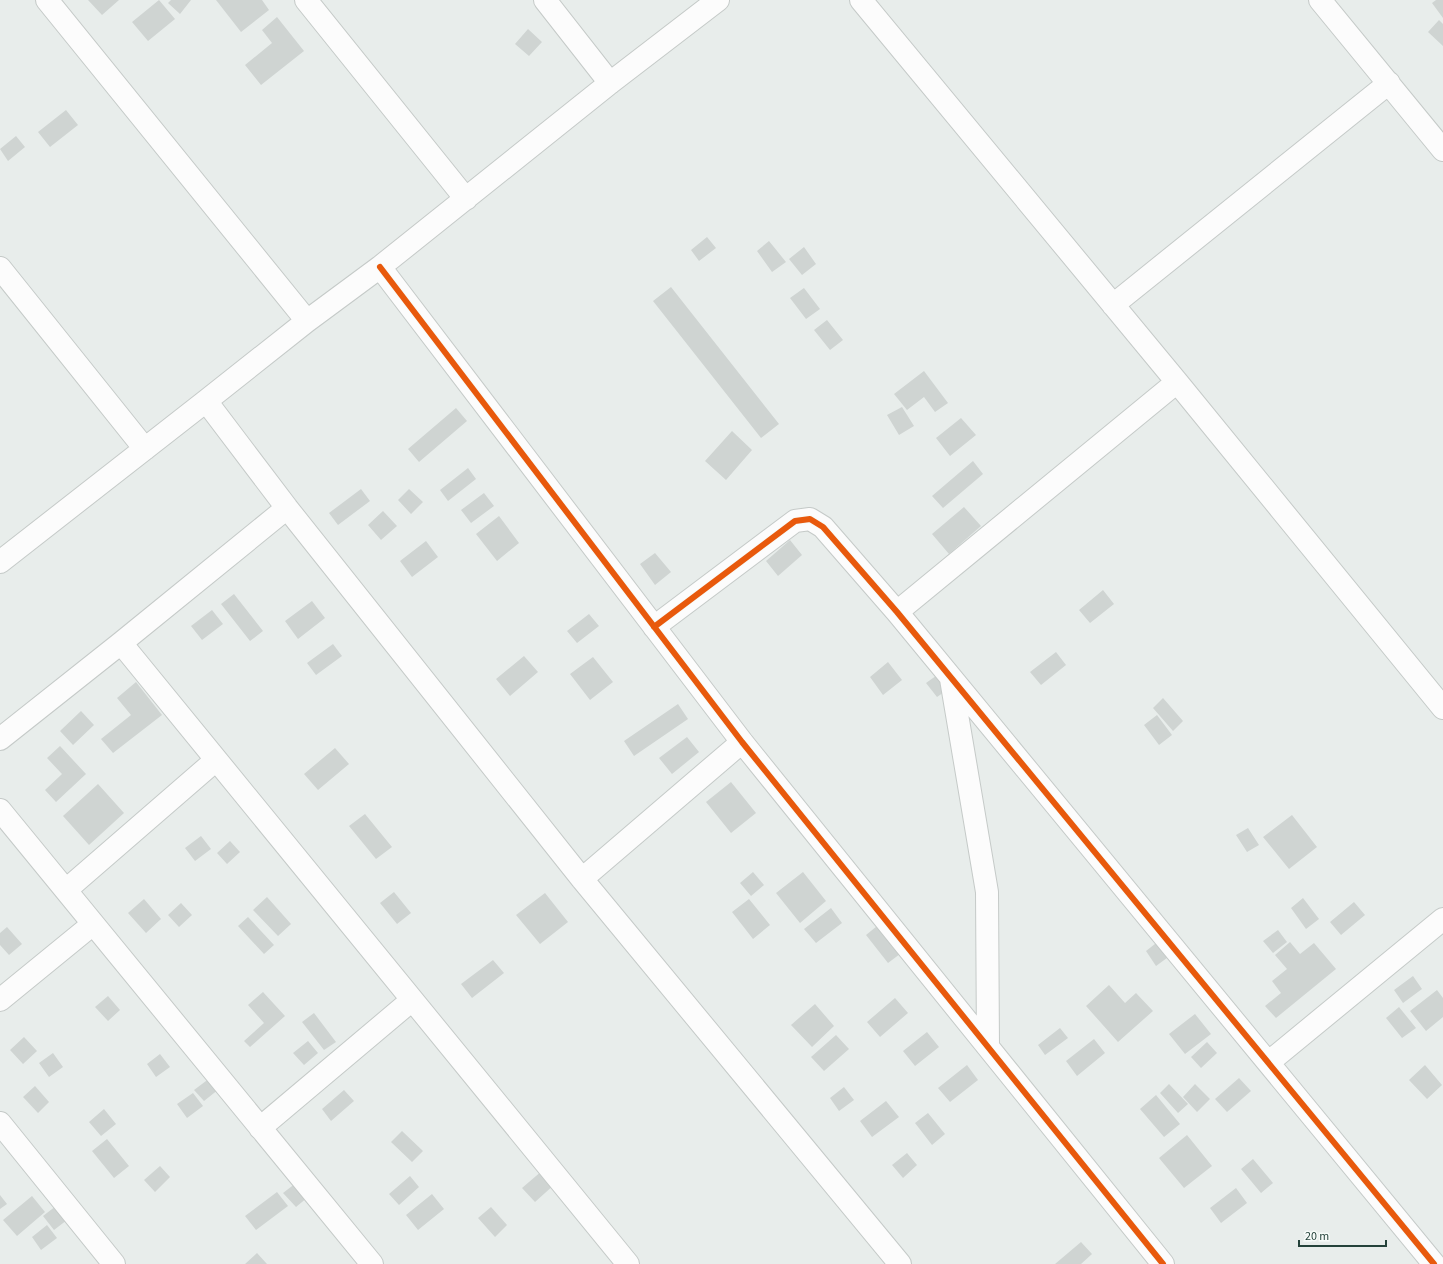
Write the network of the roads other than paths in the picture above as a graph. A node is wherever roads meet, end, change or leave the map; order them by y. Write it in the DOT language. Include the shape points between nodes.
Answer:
graph roads {
  1 [pos="47,0"];
  2 [pos="306,0"];
  3 [pos="545,0"];
  4 [pos="718,0"];
  5 [pos="861,0"];
  6 [pos="1320,0"];
  7 [pos="610,83"];
  8 [pos="1389,83"];
  9 [pos="1443,150"];
  10 [pos="466,199"];
  11 [pos="380,267"];
  12 [pos="0,268"];
  13 [pos="1113,305"];
  14 [pos="307,321"];
  15 [pos="1177,382"];
  16 [pos="206,401"];
  17 [pos="146,449"];
  18 [pos="287,508"];
  19 [pos="0,562"];
  20 [pos="897,612"];
  21 [pos="654,627"];
  22 [pos="121,643"];
  23 [pos="950,677"];
  24 [pos="1443,708"];
  25 [pos="0,739"];
  26 [pos="742,742"];
  27 [pos="216,760"];
  28 [pos="0,810"];
  29 [pos="582,879"];
  30 [pos="66,890"];
  31 [pos="1443,919"];
  32 [pos="93,924"];
  33 [pos="0,1000"];
  34 [pos="412,1000"];
  35 [pos="988,1046"];
  36 [pos="1269,1062"];
  37 [pos="0,1124"];
  38 [pos="260,1128"];
  39 [pos="104,1261"];
  40 [pos="372,1264"];
  41 [pos="628,1264"];
  42 [pos="900,1264"];
  43 [pos="1164,1264"];
  44 [pos="1434,1264"];
  1 -- 14 [label="street"];
  2 -- 10 [label="street"];
  3 -- 7 [label="street"];
  4 -- 7 [label="street"];
  5 -- 13 [label="street"];
  6 -- 8 [label="street"];
  7 -- 10 [label="street"];
  8 -- 9 [label="street"];
  8 -- 13 [label="street"];
  10 -- 11 [label="street"];
  11 -- 14 [label="street"];
  11 -- 21 [label="street"];
  12 -- 17 [label="street"];
  13 -- 15 [label="street"];
  14 -- 16 [label="street"];
  15 -- 20 [label="street"];
  15 -- 24 [label="street"];
  16 -- 17 [label="street"];
  16 -- 18 [label="street"];
  17 -- 19 [label="street"];
  18 -- 22 [label="street"];
  18 -- 29 [label="street"];
  20 -- 21 [label="street" via="823,527 810,519 795,521"];
  20 -- 23 [label="street"];
  21 -- 26 [label="street"];
  22 -- 25 [label="street"];
  22 -- 27 [label="street"];
  23 -- 35 [label="street" via="987,892"];
  23 -- 36 [label="street"];
  26 -- 29 [label="street"];
  26 -- 35 [label="street"];
  27 -- 30 [label="street"];
  27 -- 34 [label="street"];
  28 -- 30 [label="street"];
  29 -- 42 [label="street"];
  30 -- 32 [label="street"];
  31 -- 36 [label="street"];
  32 -- 33 [label="street"];
  32 -- 38 [label="street"];
  34 -- 38 [label="street"];
  34 -- 41 [label="street"];
  35 -- 43 [label="street"];
  36 -- 44 [label="street"];
  37 -- 39 [label="street"];
  38 -- 40 [label="street"];
}
